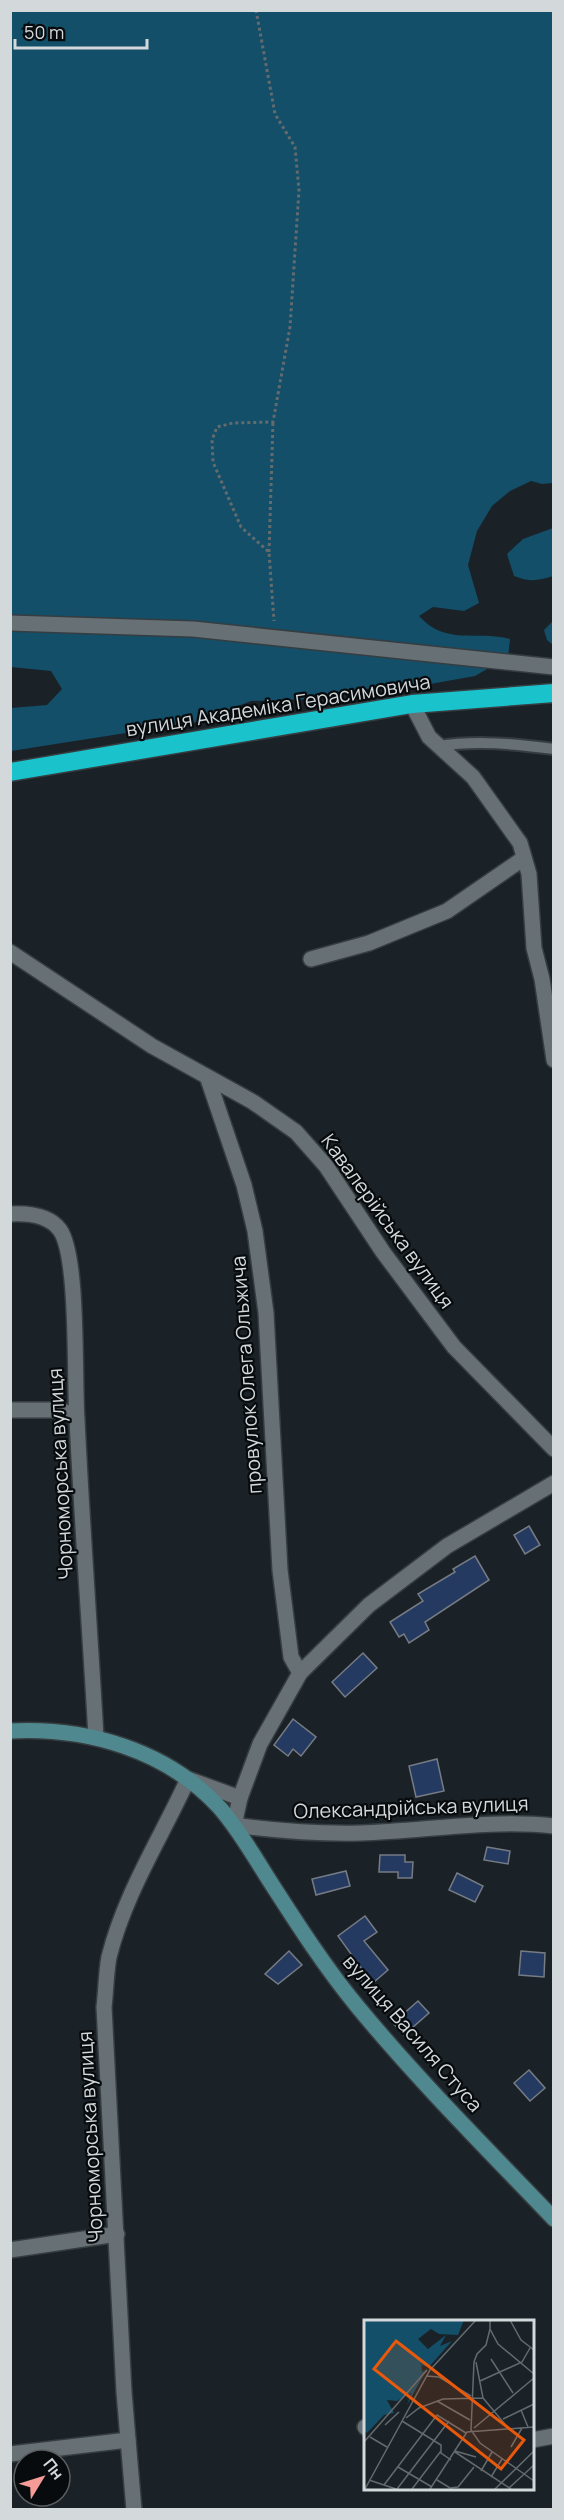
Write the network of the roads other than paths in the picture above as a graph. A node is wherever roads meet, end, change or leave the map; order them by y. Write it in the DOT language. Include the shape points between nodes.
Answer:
graph roads {
  1 [pos="10,623"];
  2 [pos="554,667"];
  3 [pos="554,693"];
  4 [pos="412,704"];
  5 [pos="438,746"];
  6 [pos="554,749"];
  7 [pos="10,772"];
  8 [pos="524,858"];
  9 [pos="10,952"];
  10 [pos="311,959"];
  11 [pos="554,1060"];
  12 [pos="208,1079"];
  13 [pos="10,1214"];
  14 [pos="10,1410"];
  15 [pos="76,1417"];
  16 [pos="554,1449"];
  17 [pos="554,1483"];
  18 [pos="300,1673"];
  19 [pos="10,1731"];
  20 [pos="96,1737"];
  21 [pos="188,1779"];
  22 [pos="240,1798"];
  23 [pos="234,1825"];
  24 [pos="554,1826"];
  25 [pos="554,2219"];
  26 [pos="117,2234"];
  27 [pos="10,2250"];
  28 [pos="554,2436"];
  29 [pos="128,2440"];
  30 [pos="534,2440"];
  31 [pos="10,2454"];
  32 [pos="134,2510"];
  1 -- 2 [label="street" via="193,629"];
  3 -- 4 [label="highway, вулиця Академіка Герасимовича"];
  4 -- 5 [label="street"];
  4 -- 7 [label="highway, вулиця Академіка Герасимовича"];
  5 -- 6 [label="lane" via="499,742"];
  5 -- 8 [label="street" via="473,777 520,843"];
  8 -- 10 [label="street" via="447,911 369,943"];
  8 -- 11 [label="street" via="529,874 534,948"];
  9 -- 12 [label="street, Кавалерійська вулиця"];
  12 -- 16 [label="street, Кавалерійська вулиця" via="253,1102 296,1132 326,1166 383,1252 454,1347"];
  12 -- 18 [label="street, провулок Олега Ольжича" via="244,1185 255,1231 266,1313 280,1570 291,1657"];
  13 -- 15 [label="street, Чорноморська вулиця" via="44,1217 60,1230 68,1251"];
  14 -- 15 [label="street" via="61,1410"];
  15 -- 20 [label="street, Чорноморська вулиця"];
  17 -- 18 [label="street" via="447,1546 369,1605"];
  18 -- 22 [label="street" via="260,1744"];
  19 -- 20 [label="main road, вулиця Василя Стуса" via="63,1731"];
  20 -- 21 [label="main road, вулиця Василя Стуса" via="126,1746"];
  21 -- 22 [label="street"];
  21 -- 23 [label="main road, вулиця Василя Стуса"];
  21 -- 26 [label="street, Чорноморська вулиця" via="133,1886 109,1958 104,2007"];
  22 -- 23 [label="street"];
  23 -- 24 [label="street, Олександрійська вулиця" via="290,1833 362,1833 472,1825"];
  23 -- 25 [label="main road, вулиця Василя Стуса" via="305,1937 356,2005"];
  26 -- 27 [label="street"];
  26 -- 29 [label="street, Чорноморська вулиця"];
  28 -- 30 [label="street"];
  29 -- 31 [label="street"];
  29 -- 32 [label="street, Чорноморська вулиця"];
}
